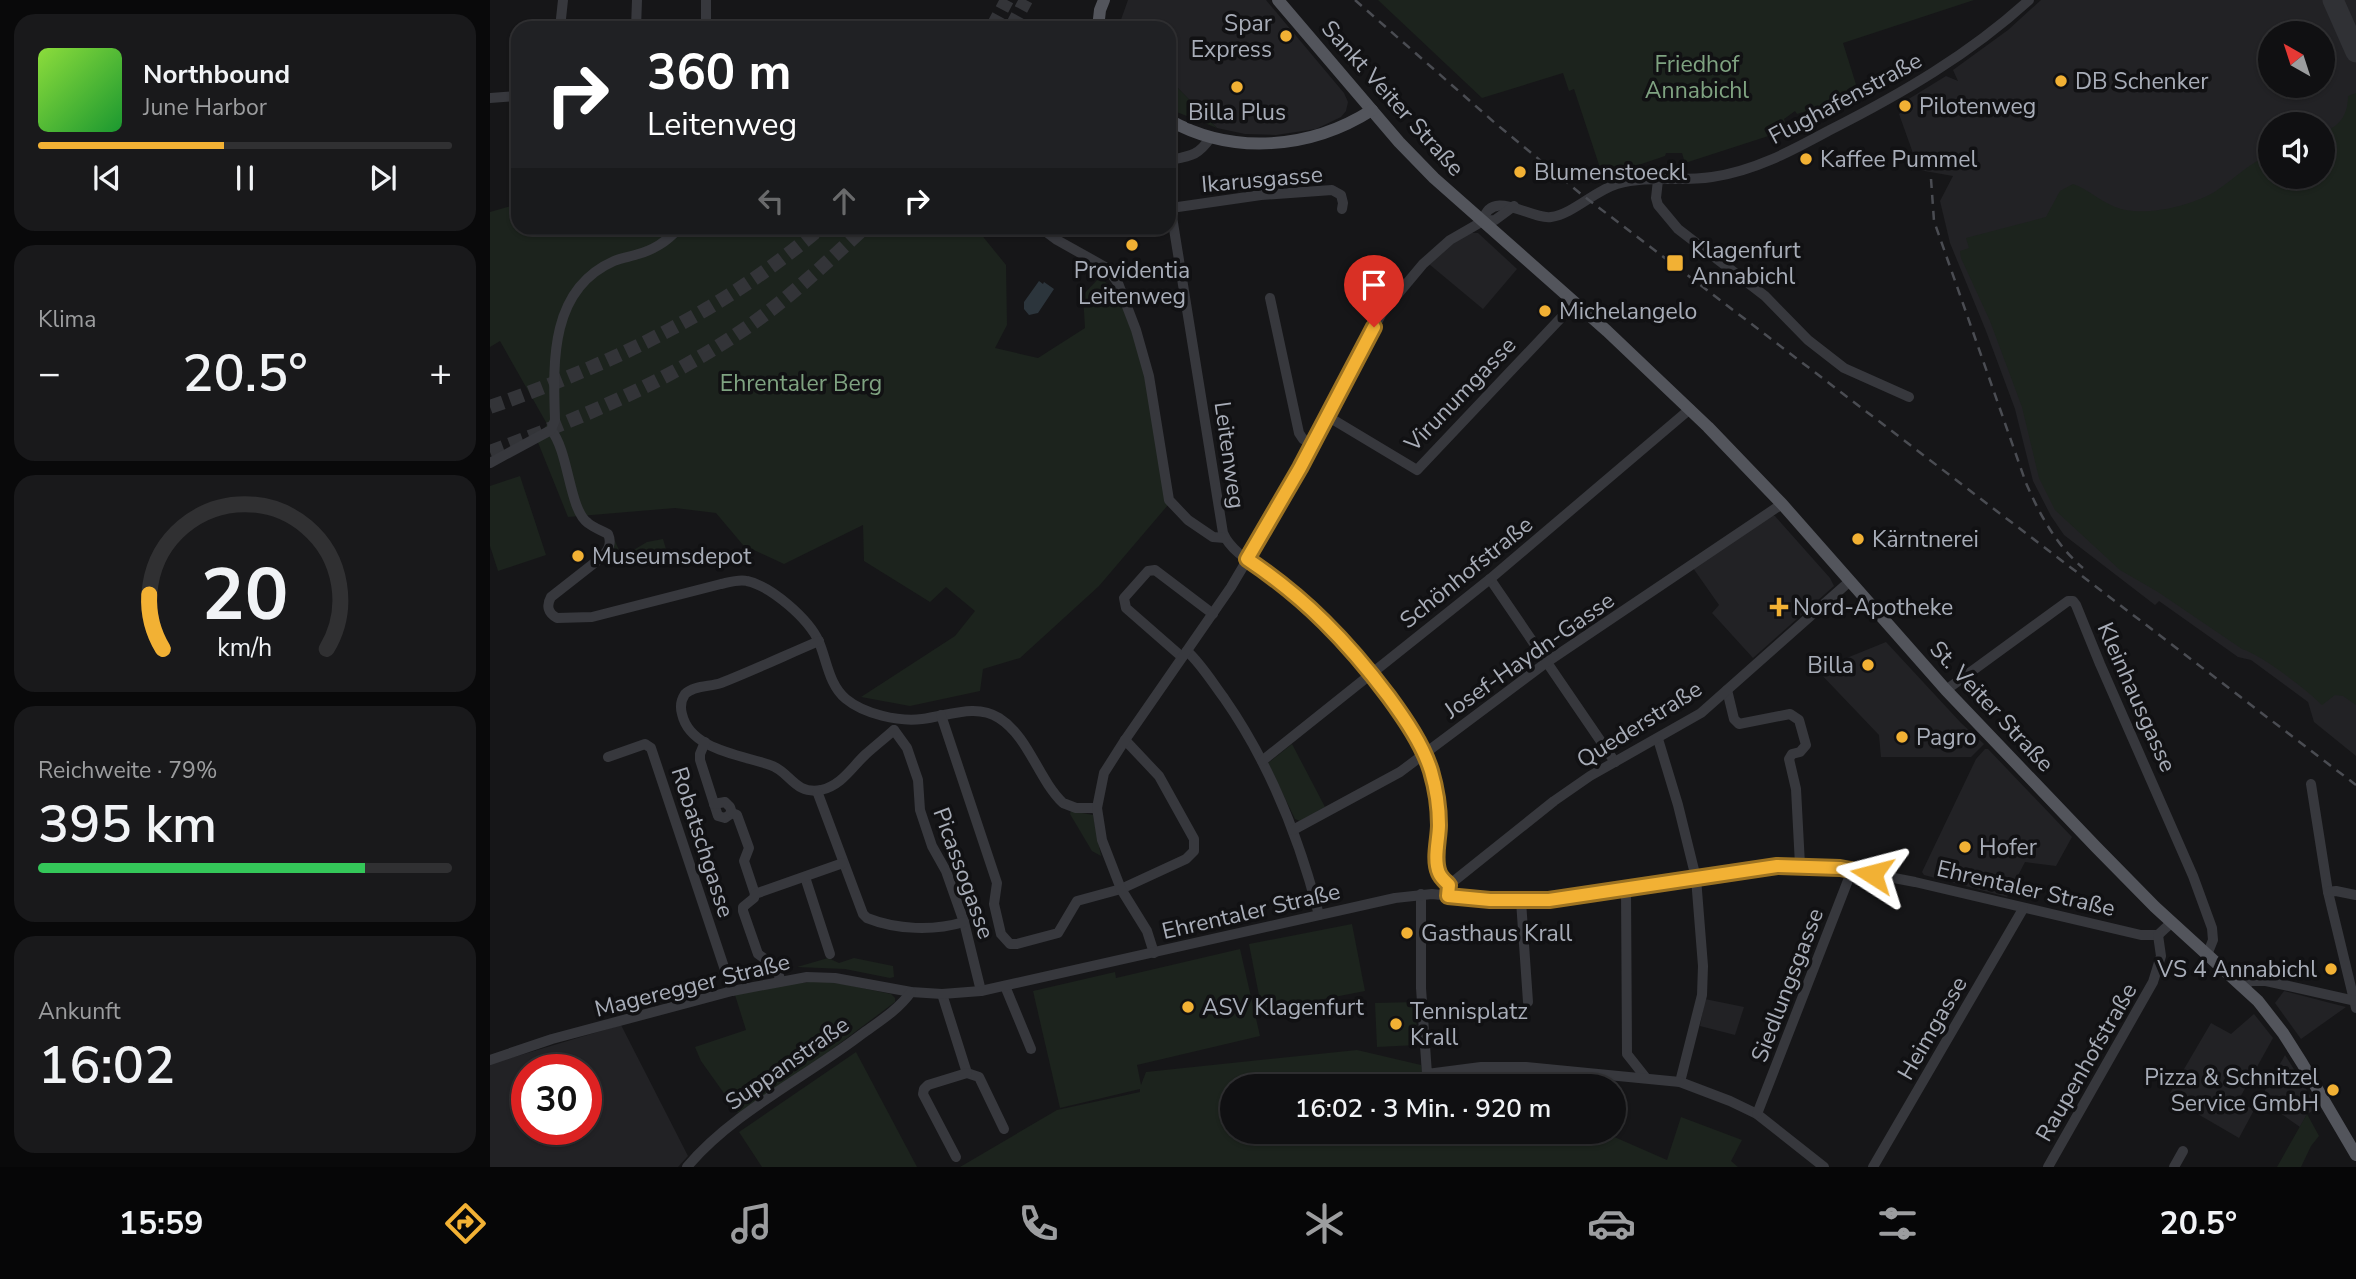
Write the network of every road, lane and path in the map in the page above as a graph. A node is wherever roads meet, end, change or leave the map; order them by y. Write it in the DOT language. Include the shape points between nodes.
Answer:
graph roads {
  1 [pos="563,0"];
  2 [pos="637,0"];
  3 [pos="706,0"];
  4 [pos="1104,0"];
  5 [pos="1278,0"];
  6 [pos="2029,0"];
  7 [pos="561,21"];
  8 [pos="636,21"];
  9 [pos="706,21"];
  10 [pos="1099,21"];
  11 [pos="511,96"];
  12 [pos="490,98"];
  13 [pos="1372,110"];
  14 [pos="1176,123"];
  15 [pos="1211,137"];
  16 [pos="1176,159"];
  17 [pos="1658,180"];
  18 [pos="1176,202"];
  19 [pos="1342,209"];
  20 [pos="1483,221"];
  21 [pos="672,235"];
  22 [pos="1050,235"];
  23 [pos="1175,235"];
  24 [pos="1270,298"];
  25 [pos="1575,303"];
  26 [pos="1909,397"];
  27 [pos="1690,409"];
  28 [pos="1327,416"];
  29 [pos="551,430"];
  30 [pos="1313,444"];
  31 [pos="490,463"];
  32 [pos="1782,504"];
  33 [pos="1225,538"];
  34 [pos="1247,559"];
  35 [pos="1490,579"];
  36 [pos="1850,581"];
  37 [pos="1213,614"];
  38 [pos="819,641"];
  39 [pos="1185,654"];
  40 [pos="1547,662"];
  41 [pos="1372,674"];
  42 [pos="1727,690"];
  43 [pos="1946,690"];
  44 [pos="941,715"];
  45 [pos="898,718"];
  46 [pos="894,730"];
  47 [pos="1657,739"];
  48 [pos="1125,740"];
  49 [pos="705,742"];
  50 [pos="1424,754"];
  51 [pos="608,757"];
  52 [pos="1262,761"];
  53 [pos="1615,762"];
  54 [pos="2311,784"];
  55 [pos="817,790"];
  56 [pos="1097,808"];
  57 [pos="1293,830"];
  58 [pos="843,863"];
  59 [pos="1800,865"];
  60 [pos="1852,870"];
  61 [pos="805,877"];
  62 [pos="1696,878"];
  63 [pos="1121,889"];
  64 [pos="1449,890"];
  65 [pos="1626,890"];
  66 [pos="2328,892"];
  67 [pos="755,894"];
  68 [pos="1421,894"];
  69 [pos="2356,895"];
  70 [pos="1521,901"];
  71 [pos="2023,909"];
  72 [pos="1319,915"];
  73 [pos="964,922"];
  74 [pos="2172,922"];
  75 [pos="2158,934"];
  76 [pos="1154,953"];
  77 [pos="830,954"];
  78 [pos="2207,955"];
  79 [pos="782,981"];
  80 [pos="2243,985"];
  81 [pos="1005,986"];
  82 [pos="732,991"];
  83 [pos="911,992"];
  84 [pos="981,992"];
  85 [pos="942,994"];
  86 [pos="1528,1002"];
  87 [pos="2356,1003"];
  88 [pos="1031,1049"];
  89 [pos="490,1060"];
  90 [pos="967,1073"];
  91 [pos="1646,1077"];
  92 [pos="1680,1082"];
  93 [pos="1758,1114"];
  94 [pos="1004,1129"];
  95 [pos="2183,1151"];
  96 [pos="2356,1155"];
  97 [pos="956,1157"];
  98 [pos="687,1167"];
  99 [pos="1824,1167"];
  100 [pos="1873,1167"];
  101 [pos="2048,1167"];
  102 [pos="2174,1167"];
  1 -- 7 [label="street"];
  2 -- 8 [label="street"];
  3 -- 9 [label="street"];
  4 -- 10 [label="main road"];
  5 -- 13 [label="main road, Sankt Veiter Straße"];
  6 -- 17 [label="street, Flughafenstraße" via="1935,73 1772,159 1714,177"];
  11 -- 12 [label="street"];
  13 -- 15 [label="main road" via="1325,134 1293,141 1263,144"];
  13 -- 20 [label="main road, Sankt Veiter Straße" via="1434,178"];
  14 -- 15 [label="main road"];
  15 -- 16 [label="street" via="1199,152"];
  17 -- 20 [label="street, Flughafenstraße" via="1616,185 1556,216 1539,217 1514,206 1495,220"];
  17 -- 26 [label="street" via="1658,205 1678,229 1765,296 1808,340 1844,368"];
  18 -- 19 [label="street, Ikarusgasse" via="1332,190 1341,195"];
  20 -- 25 [label="main road, Sankt Veiter Straße"];
  20 -- 28 [label="street, Flughafenstraße" via="1430,257 1392,300"];
  21 -- 29 [label="street" via="662,245 599,267 576,290 563,317 555,354"];
  22 -- 33 [label="street" via="1107,268 1118,283 1149,376 1169,500 1204,532"];
  23 -- 33 [label="street, Leitenweg"];
  24 -- 30 [label="street" via="1299,433"];
  25 -- 27 [label="main road, St. Veiter Straße"];
  25 -- 28 [label="street, Virunumgasse" via="1417,470"];
  27 -- 32 [label="main road, St. Veiter Straße"];
  27 -- 35 [label="street, Schönhofstraße"];
  28 -- 30 [label="street, Flughafenstraße"];
  29 -- 31 [label="street"];
  29 -- 38 [label="street" via="562,446 573,495 585,522 608,534 610,540 603,557 551,597 548,608 557,618 593,617 741,580 782,600"];
  30 -- 34 [label="street, Flughafenstraße"];
  32 -- 36 [label="main road, St. Veiter Straße"];
  32 -- 40 [label="street, Josef-Haydn-Gasse"];
  33 -- 34 [label="street, Leitenweg"];
  34 -- 37 [label="street, Flughafenstraße"];
  34 -- 41 [label="street, Leitenweg" via="1306,604"];
  35 -- 40 [label="street"];
  35 -- 41 [label="street, Schönhofstraße"];
  36 -- 42 [label="street, Quederstraße"];
  36 -- 43 [label="main road, St. Veiter Straße"];
  37 -- 39 [label="street, Flughafenstraße"];
  37 -- 39 [label="street" via="1155,570 1148,571 1124,598 1126,608"];
  38 -- 45 [label="street" via="831,676 845,698"];
  38 -- 49 [label="street" via="685,694 681,703 684,721"];
  39 -- 48 [label="street, Flughafenstraße"];
  39 -- 52 [label="street" via="1201,665"];
  40 -- 50 [label="street, Josef-Haydn-Gasse"];
  40 -- 53 [label="street"];
  41 -- 50 [label="street, Leitenweg"];
  41 -- 52 [label="street, Schönhofstraße"];
  42 -- 47 [label="street, Quederstraße" via="1701,713"];
  42 -- 59 [label="street" via="1739,724 1790,714 1799,720 1806,745 1789,759 1796,789"];
  43 -- 74 [label="main road, St. Veiter Straße"];
  43 -- 78 [label="street, Kleinhausgasse" via="2073,601 2193,876 2212,928"];
  44 -- 45 [label="street"];
  44 -- 56 [label="street" via="981,709 999,717 1059,799 1076,808"];
  44 -- 63 [label="street" via="997,883 994,904 1007,942 1054,936 1077,901"];
  45 -- 46 [label="street"];
  46 -- 55 [label="street" via="844,778"];
  46 -- 73 [label="street, Picassogasse" via="907,748 918,780 924,823"];
  47 -- 53 [label="street, Quederstraße"];
  47 -- 62 [label="street"];
  48 -- 56 [label="street, Flughafenstraße" via="1104,773"];
  48 -- 63 [label="street" via="1159,776 1195,846 1191,856"];
  49 -- 55 [label="street" via="775,766 791,782"];
  49 -- 67 [label="street" via="700,760 718,817 737,815 749,848 744,861"];
  50 -- 57 [label="street, Josef-Haydn-Gasse" via="1400,772"];
  50 -- 64 [label="street, Leitenweg" via="1438,808 1438,872"];
  51 -- 82 [label="street, Robatschgasse" via="645,744 651,748"];
  52 -- 57 [label="street"];
  53 -- 64 [label="street, Quederstraße" via="1554,801"];
  54 -- 66 [label="street"];
  55 -- 58 [label="street"];
  56 -- 63 [label="street, Ehrentaler Straße" via="1102,840"];
  57 -- 72 [label="street"];
  58 -- 61 [label="street"];
  58 -- 73 [label="street" via="867,918 927,929"];
  59 -- 60 [label="street, Ehrentaler Straße"];
  59 -- 62 [label="street, Ehrentaler Straße"];
  60 -- 71 [label="street, Ehrentaler Straße"];
  60 -- 93 [label="street, Siedlungsgasse"];
  61 -- 67 [label="street"];
  61 -- 77 [label="street"];
  62 -- 65 [label="street, Ehrentaler Straße"];
  62 -- 92 [label="street" via="1702,995"];
  63 -- 76 [label="street, Ehrentaler Straße" via="1147,931"];
  64 -- 68 [label="street, Ehrentaler Straße"];
  64 -- 70 [label="street, Ehrentaler Straße" via="1490,900"];
  65 -- 70 [label="street, Ehrentaler Straße"];
  65 -- 91 [label="street" via="1628,1054"];
  66 -- 69 [label="street"];
  66 -- 87 [label="street"];
  67 -- 79 [label="street" via="743,911 758,954 775,966"];
  68 -- 72 [label="street, Ehrentaler Straße"];
  68 -- 91 [label="street" via="1427,1074 1503,1067"];
  70 -- 86 [label="street"];
  71 -- 75 [label="street, Ehrentaler Straße" via="2141,935"];
  71 -- 100 [label="street, Heimgasse"];
  72 -- 76 [label="street, Ehrentaler Straße"];
  73 -- 84 [label="street, Picassogasse"];
  74 -- 75 [label="street"];
  74 -- 78 [label="main road, St. Veiter Straße"];
  75 -- 101 [label="street, Raupenhofstraße" via="2161,956 2153,982"];
  76 -- 81 [label="street, Mageregger Straße"];
  78 -- 80 [label="main road, St. Veiter Straße"];
  79 -- 82 [label="street, Mageregger Straße"];
  79 -- 83 [label="street, Mageregger Straße" via="823,977"];
  80 -- 87 [label="street" via="2266,981"];
  80 -- 96 [label="main road, St. Veiter Straße" via="2283,1033"];
  81 -- 84 [label="street, Mageregger Straße"];
  81 -- 88 [label="street"];
  82 -- 89 [label="street, Mageregger Straße"];
  83 -- 85 [label="street, Mageregger Straße"];
  83 -- 98 [label="street, Suppanstraße" via="853,1041 716,1137"];
  84 -- 85 [label="street, Mageregger Straße"];
  85 -- 90 [label="street"];
  90 -- 94 [label="street" via="979,1077"];
  90 -- 97 [label="street" via="928,1085 923,1094"];
  91 -- 92 [label="street"];
  92 -- 93 [label="street"];
  93 -- 99 [label="street"];
  95 -- 102 [label="street"];
}
